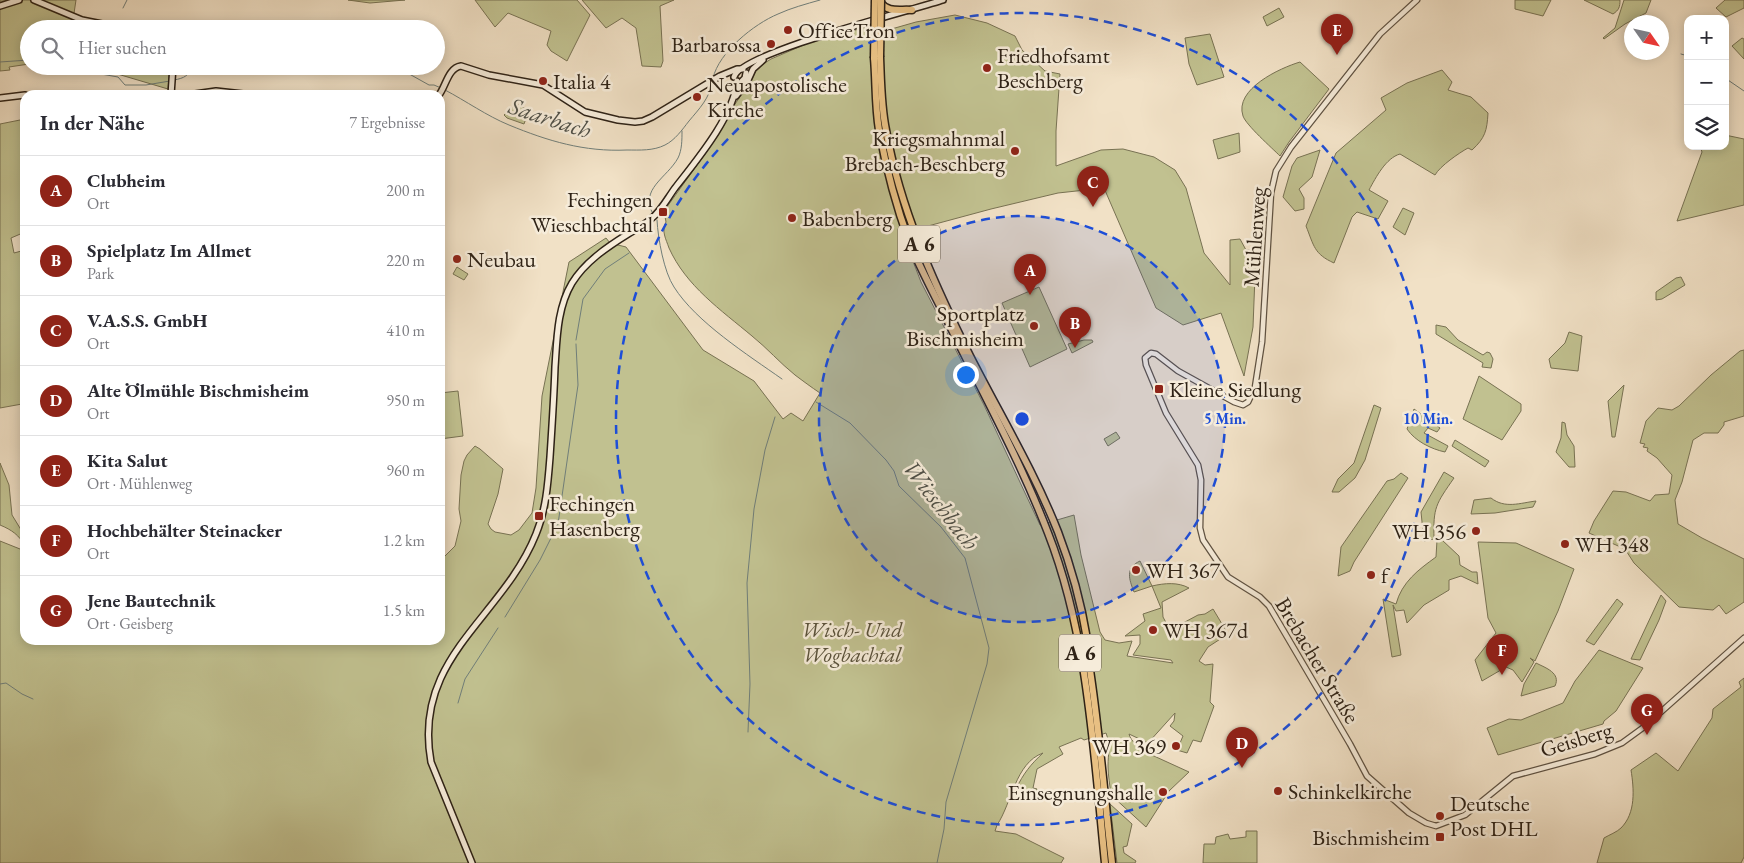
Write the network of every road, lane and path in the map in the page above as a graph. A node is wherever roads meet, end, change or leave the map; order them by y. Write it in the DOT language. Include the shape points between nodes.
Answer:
graph roads {
  1 [pos="19,0"];
  2 [pos="34,0"];
  3 [pos="944,0"];
  4 [pos="1417,0"];
  5 [pos="878,1"];
  6 [pos="0,6"];
  7 [pos="912,10"];
  8 [pos="82,20"];
  9 [pos="876,20"];
  10 [pos="769,56"];
  11 [pos="763,60"];
  12 [pos="744,71"];
  13 [pos="172,75"];
  14 [pos="719,77"];
  15 [pos="738,80"];
  16 [pos="171,90"];
  17 [pos="442,90"];
  18 [pos="20,96"];
  19 [pos="736,96"];
  20 [pos="0,98"];
  21 [pos="728,108"];
  22 [pos="1264,318"];
  23 [pos="1000,419"];
  24 [pos="1744,638"];
  25 [pos="1426,824"];
  26 [pos="472,863"];
  27 [pos="1105,863"];
  28 [pos="1112,863"];
  1 -- 6 [label="main road"];
  2 -- 8 [label="main road"];
  3 -- 7 [label="main road"];
  4 -- 22 [label="street, Mühlenweg" via="1380,34 1279,166 1271,193"];
  5 -- 7 [label="highway" via="890,10"];
  5 -- 9 [label="highway"];
  5 -- 23 [label="highway, A 6, bridge" via="877,58 885,127 905,206 932,277"];
  7 -- 9 [label="main road"];
  9 -- 10 [label="main road" via="804,41"];
  10 -- 11 [label="main road"];
  10 -- 12 [label="main road" via="753,62"];
  11 -- 12 [label="main road"];
  11 -- 19 [label="main road" via="753,69"];
  12 -- 14 [label="main road" via="737,69"];
  12 -- 15 [label="main road" via="746,78"];
  12 -- 15 [label="main road" via="735,73"];
  13 -- 16 [label="main road"];
  14 -- 15 [label="main road"];
  14 -- 17 [label="main road" via="652,118 635,122 585,112 542,84 489,75 461,66 452,70"];
  15 -- 19 [label="main road"];
  15 -- 21 [label="main road"];
  18 -- 20 [label="main road"];
  19 -- 21 [label="main road"];
  21 -- 26 [label="main road" via="710,141 661,208 588,264 572,284 564,303 557,333 548,487 536,534 515,573 444,669 432,700 428,731 431,762"];
  22 -- 25 [label="street, Brebacher Straße" via="1255,386 1245,404 1240,405 1182,373 1156,354 1148,354 1145,360 1166,413 1198,465 1203,540 1228,577 1269,606 1363,772 1405,810"];
  23 -- 27 [label="highway, A 6" via="1043,518 1071,605 1091,725"];
  23 -- 28 [label="highway, A 6" via="1058,532 1080,604 1088,641"];
  24 -- 25 [label="street, Geisberg" via="1622,743 1595,754 1513,776 1465,815 1436,826"];
}
